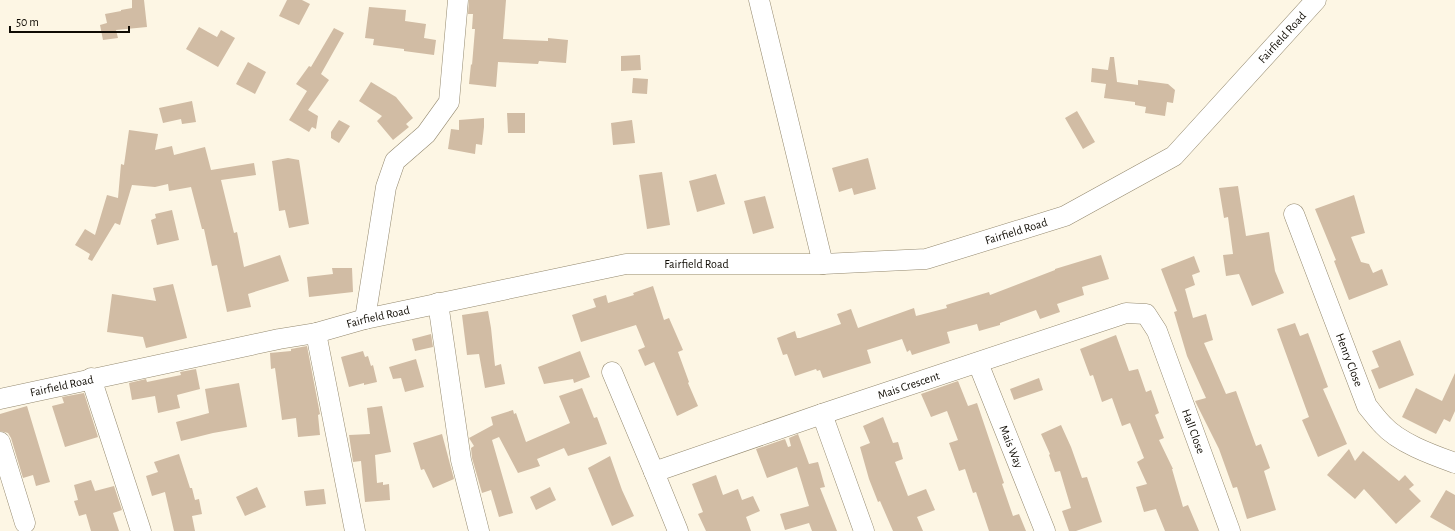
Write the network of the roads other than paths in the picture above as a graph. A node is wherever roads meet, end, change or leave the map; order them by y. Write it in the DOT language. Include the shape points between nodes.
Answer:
graph roads {
  1 [pos="458,0"];
  2 [pos="759,0"];
  3 [pos="1316,0"];
  4 [pos="1294,214"];
  5 [pos="823,264"];
  6 [pos="438,304"];
  7 [pos="365,319"];
  8 [pos="1157,331"];
  9 [pos="316,333"];
  10 [pos="978,363"];
  11 [pos="612,372"];
  12 [pos="91,378"];
  13 [pos="0,399"];
  14 [pos="822,414"];
  15 [pos="0,442"];
  16 [pos="1455,463"];
  17 [pos="654,472"];
  18 [pos="25,523"];
  19 [pos="141,531"];
  20 [pos="355,531"];
  21 [pos="479,531"];
  22 [pos="678,531"];
  23 [pos="864,531"];
  24 [pos="1045,531"];
  25 [pos="1230,531"];
  1 -- 7 [label="street" via="449,102 426,134 395,161 386,187"];
  2 -- 5 [label="street"];
  3 -- 5 [label="street, Fairfield Road" via="1174,156 1065,216 926,259"];
  4 -- 16 [label="street, Henry Close" via="1367,406 1384,426 1402,439 1429,454"];
  5 -- 6 [label="street, Fairfield Road" via="626,264"];
  6 -- 7 [label="street, Fairfield Road"];
  6 -- 21 [label="street" via="461,460"];
  7 -- 9 [label="street, Fairfield Road"];
  8 -- 10 [label="street, Mais Crescent" via="1146,314 1126,314"];
  8 -- 25 [label="street, Hall Close"];
  9 -- 12 [label="street, Fairfield Road"];
  9 -- 20 [label="street"];
  10 -- 14 [label="street, Mais Crescent"];
  10 -- 24 [label="street, Mais Way"];
  11 -- 17 [label="street"];
  12 -- 13 [label="street, Fairfield Road"];
  12 -- 19 [label="street"];
  14 -- 17 [label="street, Mais Crescent"];
  14 -- 23 [label="street"];
  15 -- 18 [label="street"];
  17 -- 22 [label="street"];
}
